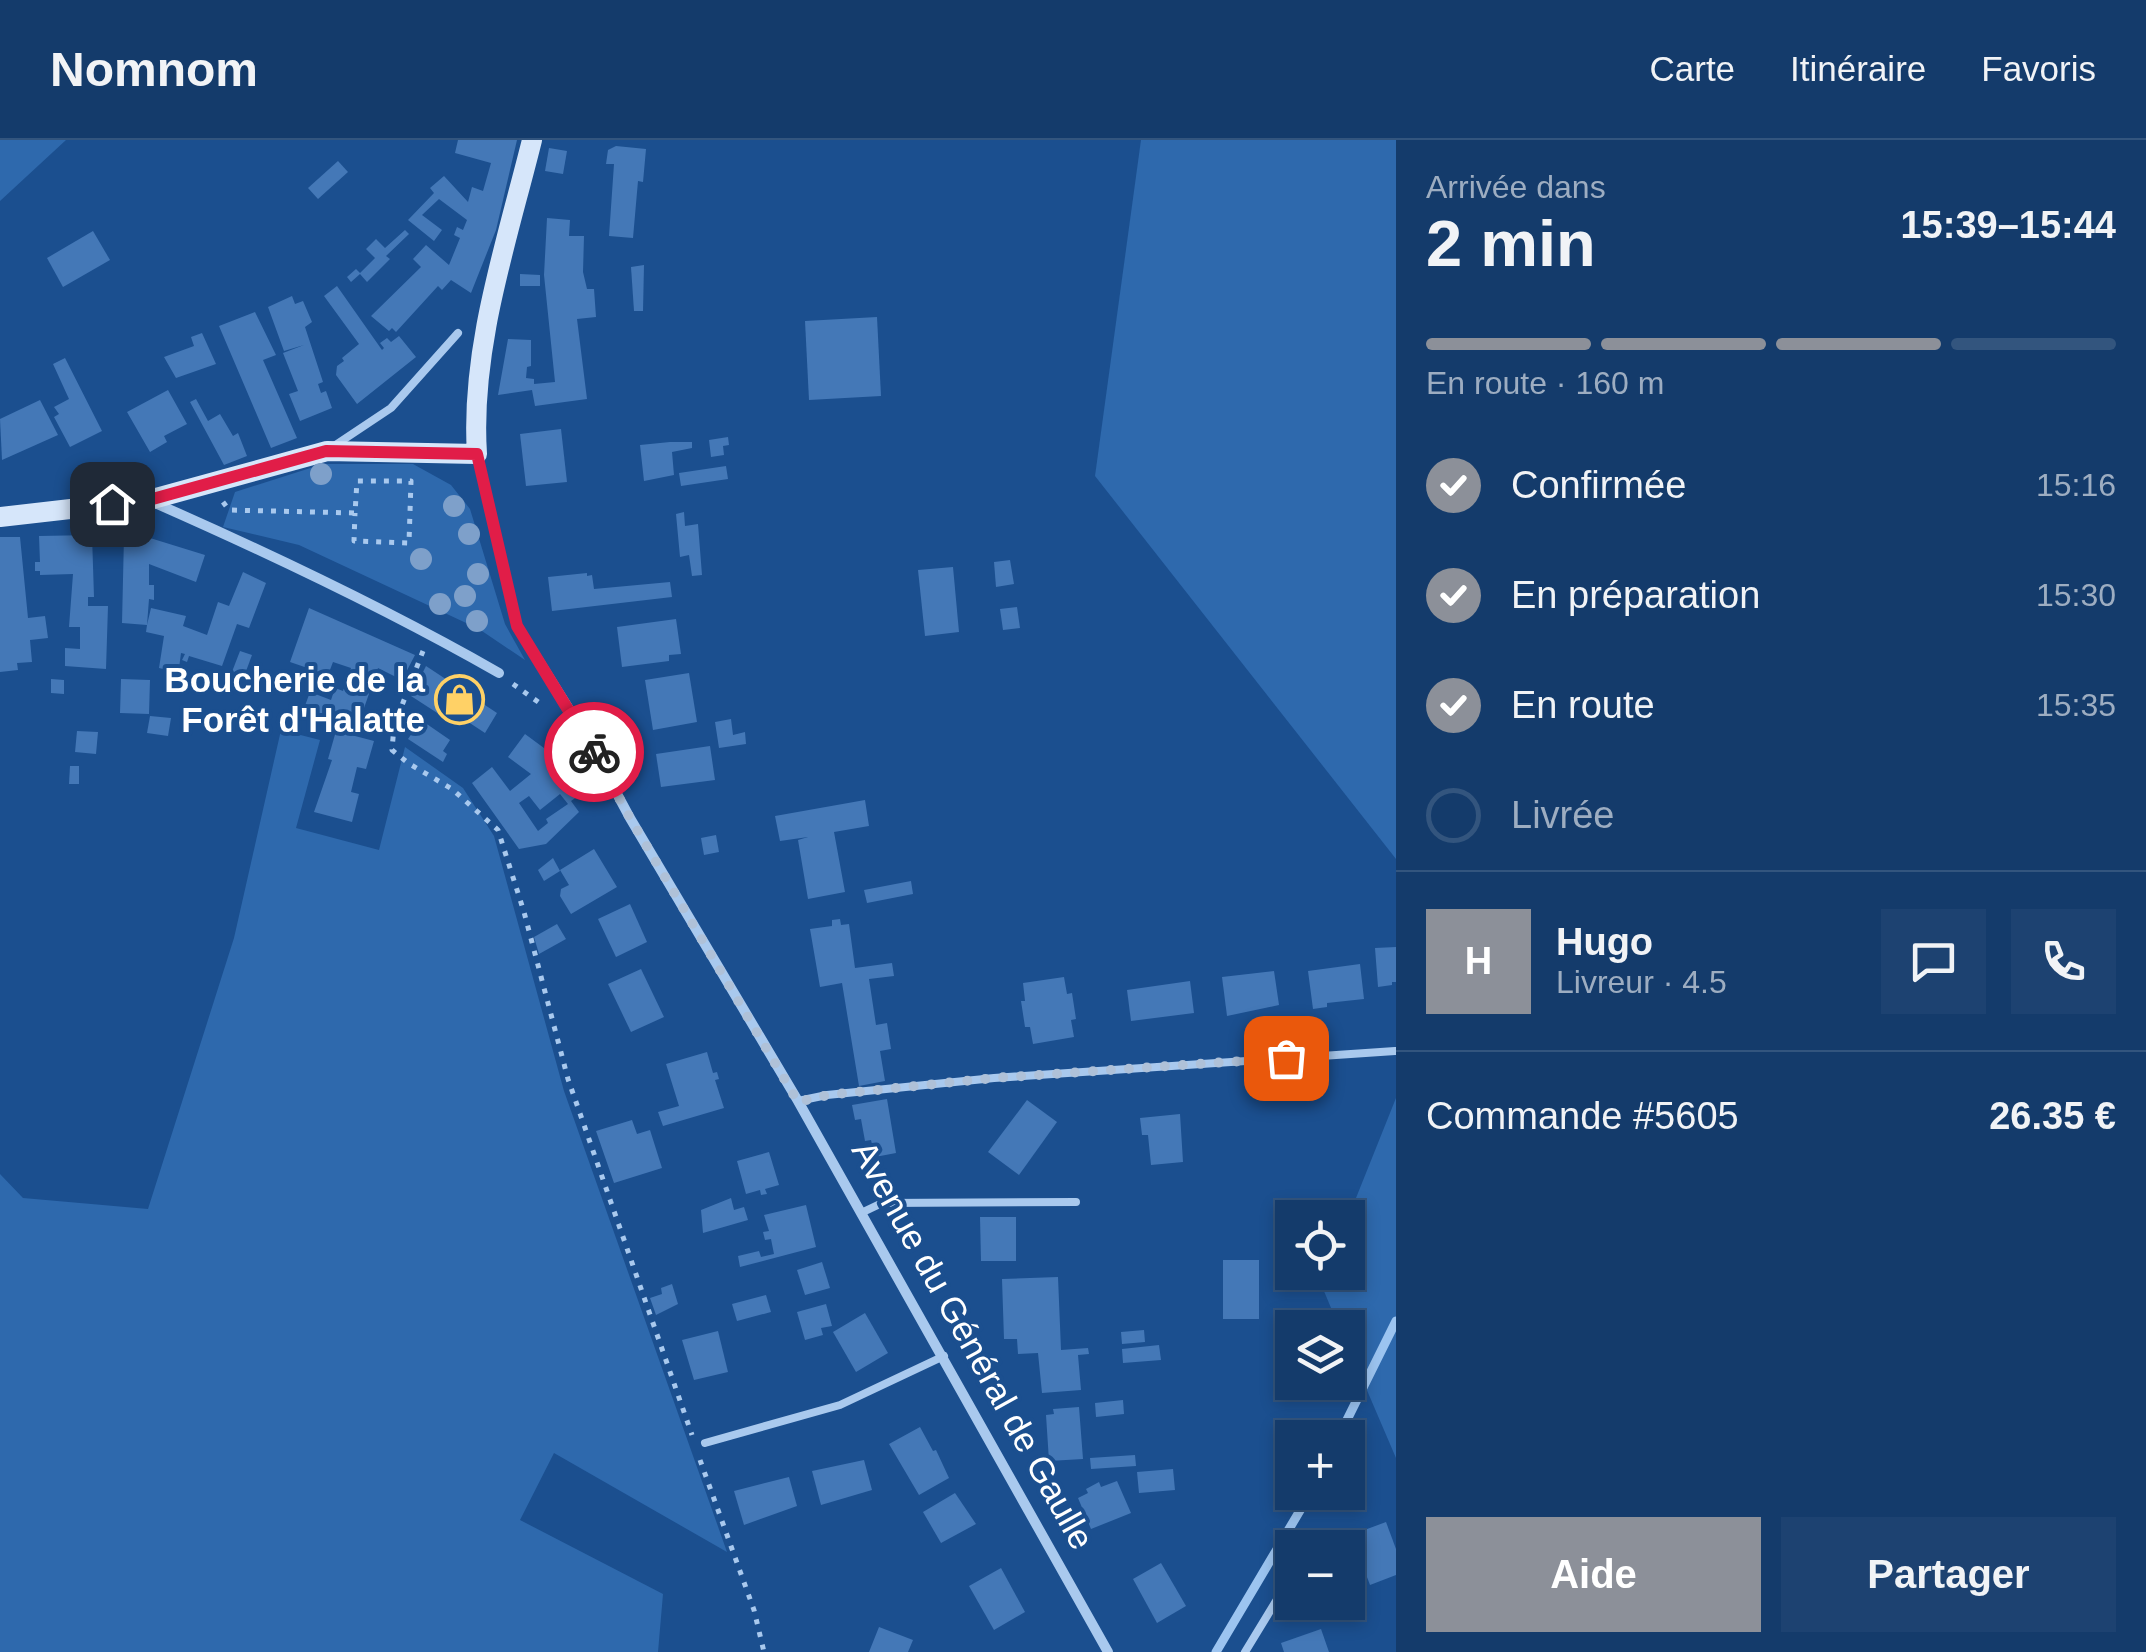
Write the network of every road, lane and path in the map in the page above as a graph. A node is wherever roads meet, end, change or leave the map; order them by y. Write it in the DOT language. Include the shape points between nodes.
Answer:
graph roads {
  1 [pos="532,140"];
  2 [pos="458,333"];
  3 [pos="326,451"];
  4 [pos="477,454"];
  5 [pos="209,484"];
  6 [pos="149,500"];
  7 [pos="355,512"];
  8 [pos="0,516"];
  9 [pos="431,634"];
  10 [pos="499,673"];
  11 [pos="1395,1051"];
  12 [pos="798,1102"];
  13 [pos="1076,1202"];
  14 [pos="862,1213"];
  15 [pos="944,1356"];
  16 [pos="705,1442"];
  17 [pos="1275,1602"];
  18 [pos="764,1652"];
  19 [pos="1108,1652"];
  20 [pos="1245,1652"];
  1 -- 4 [label="street, Avenue du Général de Gaulle" via="491,308 474,413"];
  2 -- 3 [label="lane" via="391,408"];
  3 -- 4 [label="street"];
  3 -- 5 [label="street"];
  4 -- 12 [label="street, Avenue du Général de Gaulle" via="517,626"];
  5 -- 6 [label="street"];
  5 -- 7 [label="path" via="229,510"];
  6 -- 8 [label="street"];
  6 -- 9 [label="street"];
  7 -- 7 [label="path" via="357,482 410,482 409,543 354,541"];
  9 -- 10 [label="street"];
  9 -- 18 [label="path" via="394,726 392,750 452,789 498,830 568,1080"];
  11 -- 12 [label="lane" via="994,1078"];
  12 -- 14 [label="street, Avenue du Général de Gaulle"];
  13 -- 14 [label="lane" via="882,1202"];
  14 -- 15 [label="street, Avenue du Général de Gaulle"];
  15 -- 16 [label="lane" via="840,1405"];
  15 -- 19 [label="street, Avenue du Général de Gaulle"];
  17 -- 20 [label="lane"];
}
